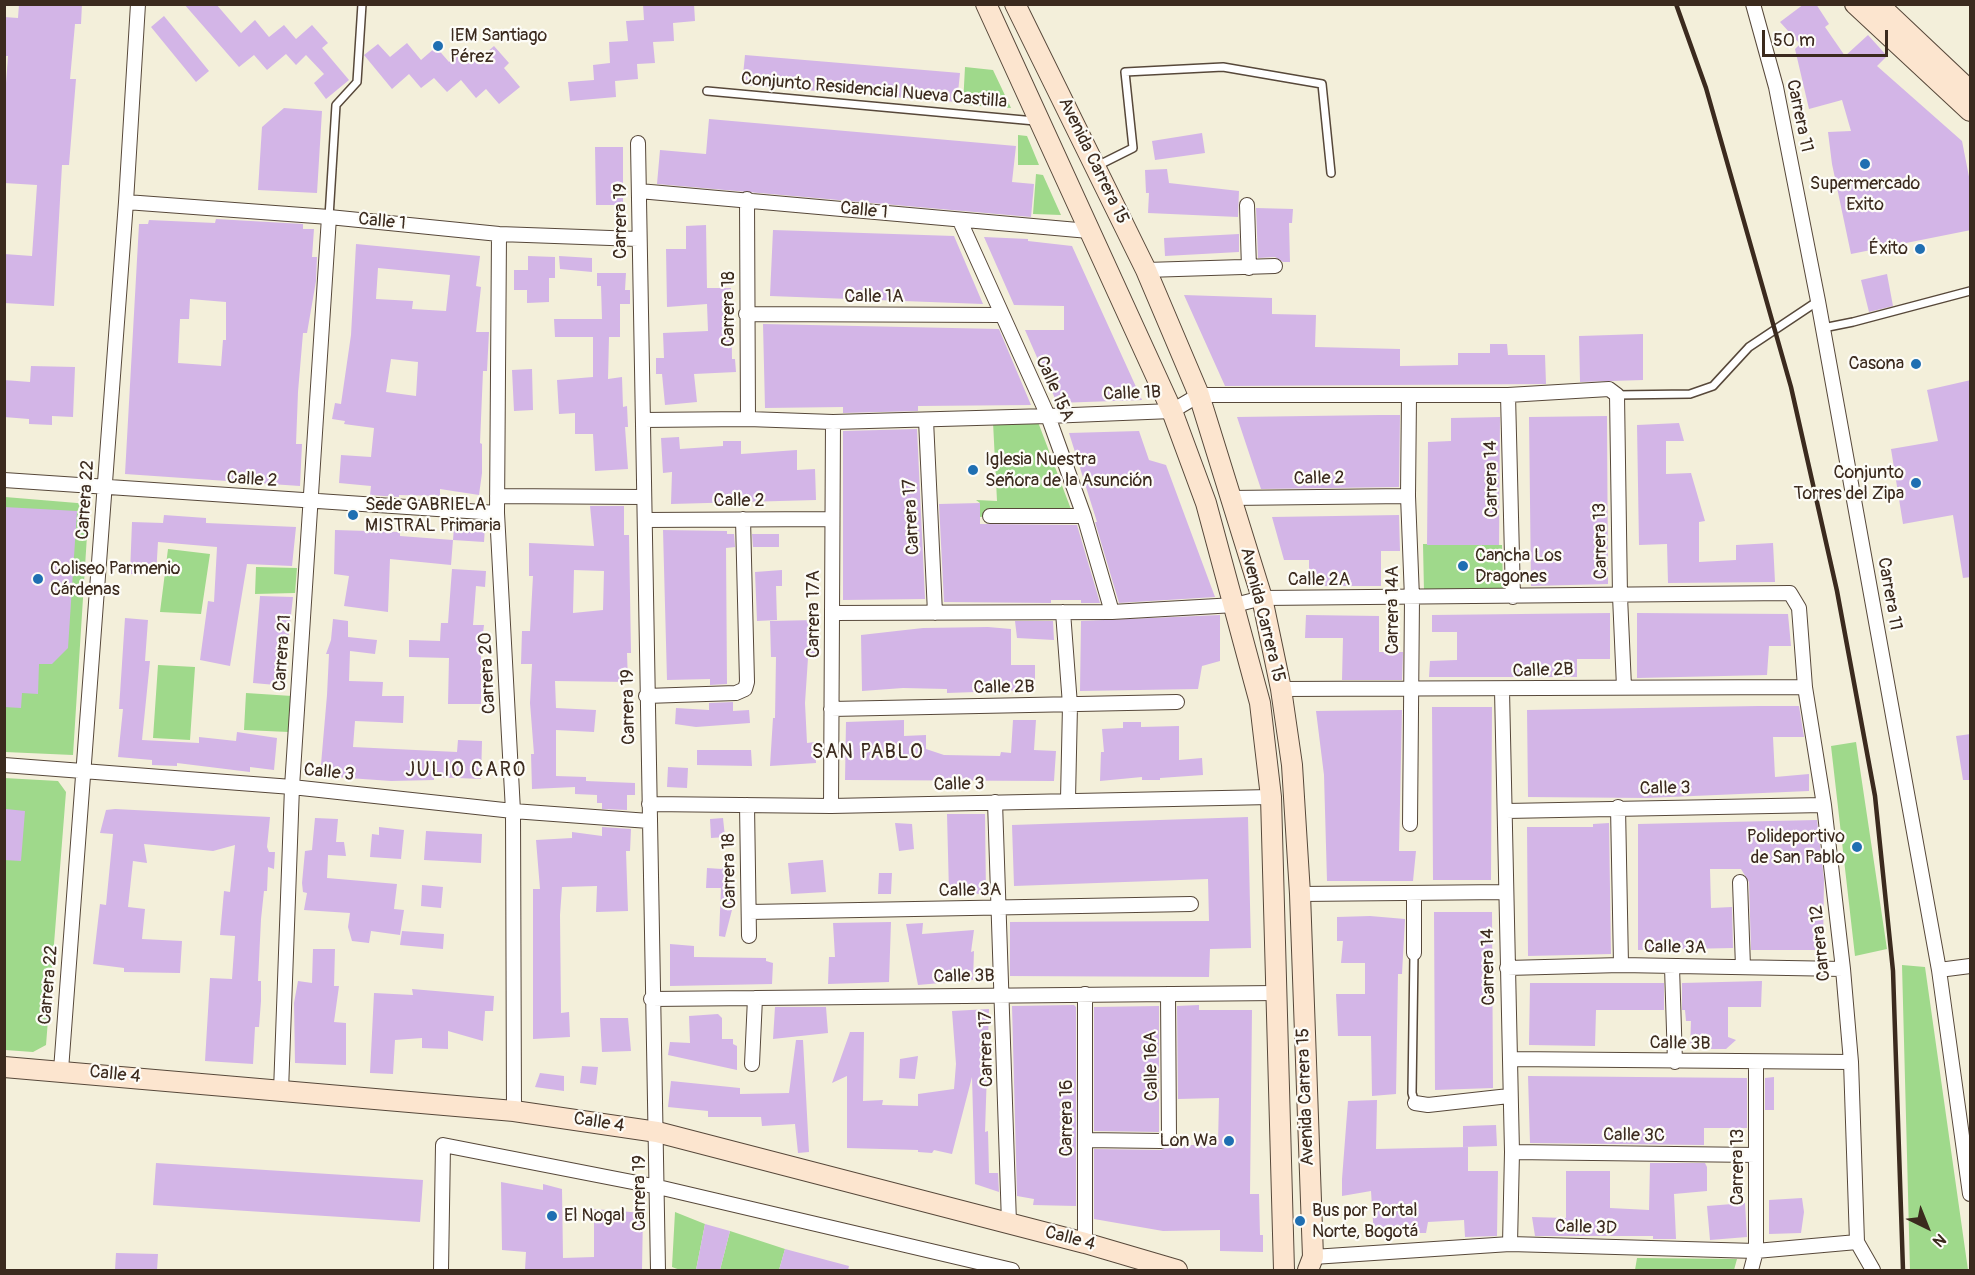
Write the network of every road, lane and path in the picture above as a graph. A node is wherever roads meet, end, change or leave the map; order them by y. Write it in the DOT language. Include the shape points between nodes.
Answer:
graph roads {
  1 [pos="138,4"];
  2 [pos="362,4"];
  3 [pos="986,4"];
  4 [pos="1015,4"];
  5 [pos="1753,4"];
  6 [pos="1855,4"];
  7 [pos="1878,4"];
  8 [pos="1971,90"];
  9 [pos="707,91"];
  10 [pos="1971,111"];
  11 [pos="1038,121"];
  12 [pos="638,143"];
  13 [pos="1095,167"];
  14 [pos="1331,173"];
  15 [pos="639,191"];
  16 [pos="747,199"];
  17 [pos="126,202"];
  18 [pos="1247,205"];
  19 [pos="329,217"];
  20 [pos="960,221"];
  21 [pos="1089,231"];
  22 [pos="500,234"];
  23 [pos="638,239"];
  24 [pos="1275,266"];
  25 [pos="1249,268"];
  26 [pos="1146,270"];
  27 [pos="1971,291"];
  28 [pos="1818,301"];
  29 [pos="746,314"];
  30 [pos="1001,315"];
  31 [pos="1823,328"];
  32 [pos="1199,395"];
  33 [pos="1508,395"];
  34 [pos="1617,395"];
  35 [pos="1409,396"];
  36 [pos="1172,411"];
  37 [pos="1048,416"];
  38 [pos="748,419"];
  39 [pos="643,420"];
  40 [pos="926,420"];
  41 [pos="833,422"];
  42 [pos="4,480"];
  43 [pos="104,487"];
  44 [pos="497,496"];
  45 [pos="1408,496"];
  46 [pos="643,497"];
  47 [pos="1230,498"];
  48 [pos="311,503"];
  49 [pos="497,513"];
  50 [pos="990,516"];
  51 [pos="1084,516"];
  52 [pos="743,519"];
  53 [pos="832,519"];
  54 [pos="645,520"];
  55 [pos="1620,596"];
  56 [pos="1412,597"];
  57 [pos="1513,597"];
  58 [pos="1262,598"];
  59 [pos="1235,605"];
  60 [pos="1799,608"];
  61 [pos="1063,612"];
  62 [pos="1112,612"];
  63 [pos="832,613"];
  64 [pos="935,613"];
  65 [pos="1624,687"];
  66 [pos="1805,687"];
  67 [pos="1281,690"];
  68 [pos="1411,690"];
  69 [pos="1502,690"];
  70 [pos="646,696"];
  71 [pos="1177,702"];
  72 [pos="1070,705"];
  73 [pos="831,708"];
  74 [pos="4,765"];
  75 [pos="84,771"];
  76 [pos="292,787"];
  77 [pos="1271,797"];
  78 [pos="1068,799"];
  79 [pos="995,802"];
  80 [pos="649,804"];
  81 [pos="747,805"];
  82 [pos="1824,805"];
  83 [pos="831,806"];
  84 [pos="1618,807"];
  85 [pos="513,811"];
  86 [pos="1506,811"];
  87 [pos="650,821"];
  88 [pos="1410,824"];
  89 [pos="1740,882"];
  90 [pos="1506,892"];
  91 [pos="1300,894"];
  92 [pos="1414,894"];
  93 [pos="1191,904"];
  94 [pos="999,908"];
  95 [pos="749,912"];
  96 [pos="749,936"];
  97 [pos="1414,953"];
  98 [pos="1621,965"];
  99 [pos="1971,966"];
  100 [pos="1672,967"];
  101 [pos="1743,967"];
  102 [pos="1507,968"];
  103 [pos="1843,969"];
  104 [pos="1939,970"];
  105 [pos="1277,993"];
  106 [pos="1003,994"];
  107 [pos="1085,994"];
  108 [pos="1168,994"];
  109 [pos="755,998"];
  110 [pos="651,999"];
  111 [pos="1509,1059"];
  112 [pos="1675,1062"];
  113 [pos="1756,1062"];
  114 [pos="1851,1062"];
  115 [pos="752,1064"];
  116 [pos="4,1067"];
  117 [pos="61,1070"];
  118 [pos="280,1091"];
  119 [pos="1509,1096"];
  120 [pos="1415,1103"];
  121 [pos="514,1110"];
  122 [pos="657,1132"];
  123 [pos="1085,1140"];
  124 [pos="1512,1152"];
  125 [pos="1756,1155"];
  126 [pos="658,1186"];
  127 [pos="1970,1192"];
  128 [pos="1009,1223"];
  129 [pos="1857,1242"];
  130 [pos="1085,1243"];
  131 [pos="1510,1244"];
  132 [pos="1756,1251"];
  133 [pos="1311,1264"];
  134 [pos="441,1270"];
  135 [pos="658,1270"];
  136 [pos="1012,1270"];
  137 [pos="1177,1270"];
  138 [pos="1284,1270"];
  139 [pos="1751,1270"];
  140 [pos="1873,1270"];
  1 -- 17 [label="street, Carrera 22"];
  2 -- 19 [label="lane" via="357,82 336,105"];
  3 -- 11 [label="main road, Avenida Carrera 15"];
  4 -- 13 [label="main road, Avenida Carrera 15"];
  5 -- 28 [label="street, Carrera 11" via="1776,87"];
  6 -- 10 [label="main road"];
  7 -- 8 [label="main road"];
  9 -- 11 [label="lane, Conjunto Residencial Nueva Castilla"];
  11 -- 21 [label="main road, Avenida Carrera 15"];
  12 -- 15 [label="street, Carrera 19"];
  13 -- 14 [label="lane" via="1133,148 1125,72 1223,67 1323,84"];
  13 -- 26 [label="main road, Avenida Carrera 15"];
  15 -- 16 [label="street, Calle 1"];
  15 -- 23 [label="street, Carrera 19"];
  16 -- 20 [label="street, Calle 1"];
  16 -- 29 [label="street, Carrera 18"];
  17 -- 19 [label="street, Calle 1"];
  17 -- 43 [label="street, Carrera 22"];
  18 -- 25 [label="street"];
  19 -- 22 [label="street, Calle 1"];
  19 -- 48 [label="street, Carrera 21"];
  20 -- 21 [label="street, Calle 1"];
  20 -- 30 [label="street, Calle 15A"];
  21 -- 36 [label="main road, Avenida Carrera 15"];
  22 -- 23 [label="street, Calle 1"];
  22 -- 44 [label="street, Carrera 20"];
  23 -- 39 [label="street, Carrera 19"];
  24 -- 25 [label="street"];
  25 -- 26 [label="street"];
  26 -- 32 [label="main road, Avenida Carrera 15"];
  27 -- 31 [label="lane"];
  28 -- 31 [label="street, Carrera 11"];
  28 -- 34 [label="lane" via="1749,347 1713,386 1690,394"];
  29 -- 30 [label="street, Calle 1A"];
  29 -- 38 [label="street, Carrera 18"];
  30 -- 37 [label="street, Calle 15A"];
  31 -- 104 [label="street, Carrera 11"];
  32 -- 35 [label="street"];
  32 -- 36 [label="street, Calle 1B"];
  32 -- 47 [label="main road, Avenida Carrera 15"];
  33 -- 34 [label="street" via="1609,389"];
  33 -- 35 [label="street"];
  33 -- 57 [label="street, Carrera 14"];
  34 -- 55 [label="street, Carrera 13"];
  35 -- 45 [label="street, Carrera 14A"];
  36 -- 37 [label="street, Calle 1B"];
  36 -- 59 [label="main road, Avenida Carrera 15" via="1206,503"];
  37 -- 40 [label="street, Calle 1B"];
  37 -- 51 [label="street, Calle 15A"];
  38 -- 39 [label="street, Calle 1B"];
  38 -- 41 [label="street, Calle 1B"];
  39 -- 46 [label="street, Carrera 19"];
  40 -- 41 [label="street, Calle 1B"];
  40 -- 64 [label="street, Carrera 17"];
  41 -- 53 [label="street, Carrera 17A"];
  42 -- 43 [label="street, Calle 2"];
  43 -- 48 [label="street, Calle 2"];
  43 -- 75 [label="street, Carrera 22"];
  44 -- 46 [label="street"];
  44 -- 49 [label="street, Carrera 20"];
  45 -- 47 [label="street, Calle 2"];
  45 -- 56 [label="street, Carrera 14A"];
  46 -- 54 [label="street, Carrera 19"];
  47 -- 58 [label="main road, Avenida Carrera 15"];
  48 -- 49 [label="street, Calle 2"];
  48 -- 76 [label="street, Carrera 21"];
  49 -- 85 [label="street, Carrera 20"];
  50 -- 51 [label="street"];
  51 -- 62 [label="street, Calle 15A"];
  52 -- 53 [label="street, Calle 2"];
  52 -- 54 [label="street, Calle 2"];
  52 -- 70 [label="street" via="745,689 736,693"];
  53 -- 63 [label="street, Carrera 17A"];
  54 -- 70 [label="street, Carrera 19"];
  55 -- 57 [label="street, Calle 2A"];
  55 -- 60 [label="street, Calle 2A" via="1790,592"];
  55 -- 65 [label="street, Carrera 13"];
  56 -- 57 [label="street, Calle 2A"];
  56 -- 58 [label="street, Calle 2A"];
  56 -- 68 [label="street, Carrera 14A"];
  58 -- 59 [label="street, Calle 2A"];
  58 -- 67 [label="main road, Avenida Carrera 15"];
  59 -- 62 [label="street, Calle 2A"];
  59 -- 77 [label="main road, Avenida Carrera 15" via="1260,703"];
  60 -- 66 [label="street, Carrera 12"];
  61 -- 62 [label="street, Calle 2A"];
  61 -- 64 [label="street, Calle 2A"];
  61 -- 72 [label="street"];
  63 -- 64 [label="street, Calle 2A"];
  63 -- 73 [label="street, Carrera 17A"];
  65 -- 66 [label="street, Calle 2B"];
  65 -- 69 [label="street, Calle 2B"];
  66 -- 82 [label="street, Carrera 12"];
  67 -- 68 [label="street, Calle 2B"];
  67 -- 91 [label="main road, Avenida Carrera 15" via="1292,765"];
  68 -- 69 [label="street, Calle 2B"];
  68 -- 88 [label="street, Carrera 14A"];
  69 -- 86 [label="street, Carrera 14"];
  70 -- 80 [label="street, Carrera 19"];
  71 -- 72 [label="street, Calle 2B"];
  72 -- 73 [label="street, Calle 2B"];
  72 -- 78 [label="street"];
  73 -- 83 [label="street, Carrera 17A"];
  74 -- 75 [label="street, Calle 3"];
  75 -- 76 [label="street, Calle 3"];
  75 -- 117 [label="street, Carrera 22"];
  76 -- 85 [label="street, Calle 3"];
  76 -- 118 [label="street, Carrera 21"];
  77 -- 78 [label="street, Calle 3"];
  77 -- 105 [label="main road, Avenida Carrera 15"];
  78 -- 79 [label="street, Calle 3"];
  79 -- 83 [label="street, Calle 3"];
  79 -- 94 [label="street, Carrera 17"];
  80 -- 81 [label="street, Calle 3"];
  80 -- 87 [label="street, Carrera 19"];
  81 -- 83 [label="street, Calle 3"];
  81 -- 95 [label="street, Carrera 18"];
  82 -- 84 [label="street, Calle 3"];
  82 -- 103 [label="street, Carrera 12"];
  84 -- 86 [label="street, Calle 3"];
  84 -- 98 [label="street"];
  85 -- 87 [label="street, Calle 3"];
  85 -- 121 [label="street, Carrera 20"];
  86 -- 90 [label="street, Carrera 14"];
  87 -- 110 [label="street, Carrera 19"];
  89 -- 101 [label="street"];
  90 -- 92 [label="street"];
  90 -- 102 [label="street, Carrera 14"];
  91 -- 92 [label="street"];
  91 -- 133 [label="main road, Avenida Carrera 15"];
  92 -- 97 [label="street"];
  93 -- 94 [label="street, Calle 3A"];
  94 -- 95 [label="street, Calle 3A"];
  94 -- 106 [label="street, Carrera 17"];
  95 -- 96 [label="street, Carrera 18"];
  97 -- 120 [label="lane"];
  98 -- 100 [label="street, Calle 3A"];
  98 -- 102 [label="street, Calle 3A"];
  99 -- 104 [label="street"];
  100 -- 101 [label="street, Calle 3A"];
  100 -- 112 [label="street"];
  101 -- 103 [label="street, Calle 3A"];
  102 -- 111 [label="street, Carrera 14"];
  103 -- 114 [label="street, Carrera 12"];
  104 -- 127 [label="street, Carrera 11"];
  105 -- 108 [label="street, Calle 3B"];
  105 -- 138 [label="main road, Avenida Carrera 15"];
  106 -- 107 [label="street, Calle 3B"];
  106 -- 109 [label="street, Calle 3B"];
  106 -- 128 [label="street, Carrera 17"];
  107 -- 108 [label="street, Calle 3B"];
  107 -- 123 [label="street, Carrera 16"];
  108 -- 123 [label="street, Calle 16A" via="1169,1136 1161,1141"];
  109 -- 110 [label="street, Calle 3B"];
  109 -- 115 [label="street"];
  110 -- 122 [label="street, Carrera 19"];
  111 -- 112 [label="street, Calle 3B"];
  111 -- 119 [label="street, Carrera 14"];
  112 -- 113 [label="street, Calle 3B"];
  113 -- 114 [label="street, Calle 3B"];
  113 -- 125 [label="street, Carrera 13"];
  114 -- 129 [label="street, Carrera 12"];
  116 -- 117 [label="main road, Calle 4"];
  117 -- 118 [label="main road, Calle 4"];
  118 -- 121 [label="main road, Calle 4"];
  119 -- 120 [label="street"];
  119 -- 124 [label="street, Carrera 14"];
  121 -- 122 [label="main road, Calle 4"];
  122 -- 126 [label="street, Carrera 19"];
  122 -- 128 [label="main road, Calle 4"];
  123 -- 130 [label="street, Carrera 16"];
  124 -- 125 [label="street, Calle 3C"];
  124 -- 131 [label="street, Carrera 14"];
  125 -- 132 [label="street, Carrera 13"];
  126 -- 134 [label="street" via="443,1145"];
  126 -- 135 [label="street, Carrera 19"];
  126 -- 136 [label="street"];
  128 -- 130 [label="main road, Calle 4"];
  129 -- 132 [label="street, Calle 3D"];
  129 -- 140 [label="street, Carrera 12"];
  130 -- 137 [label="main road, Calle 4"];
  131 -- 132 [label="street, Calle 3D"];
  131 -- 133 [label="street, Calle 3D"];
  132 -- 139 [label="street, Carrera 13"];
}
